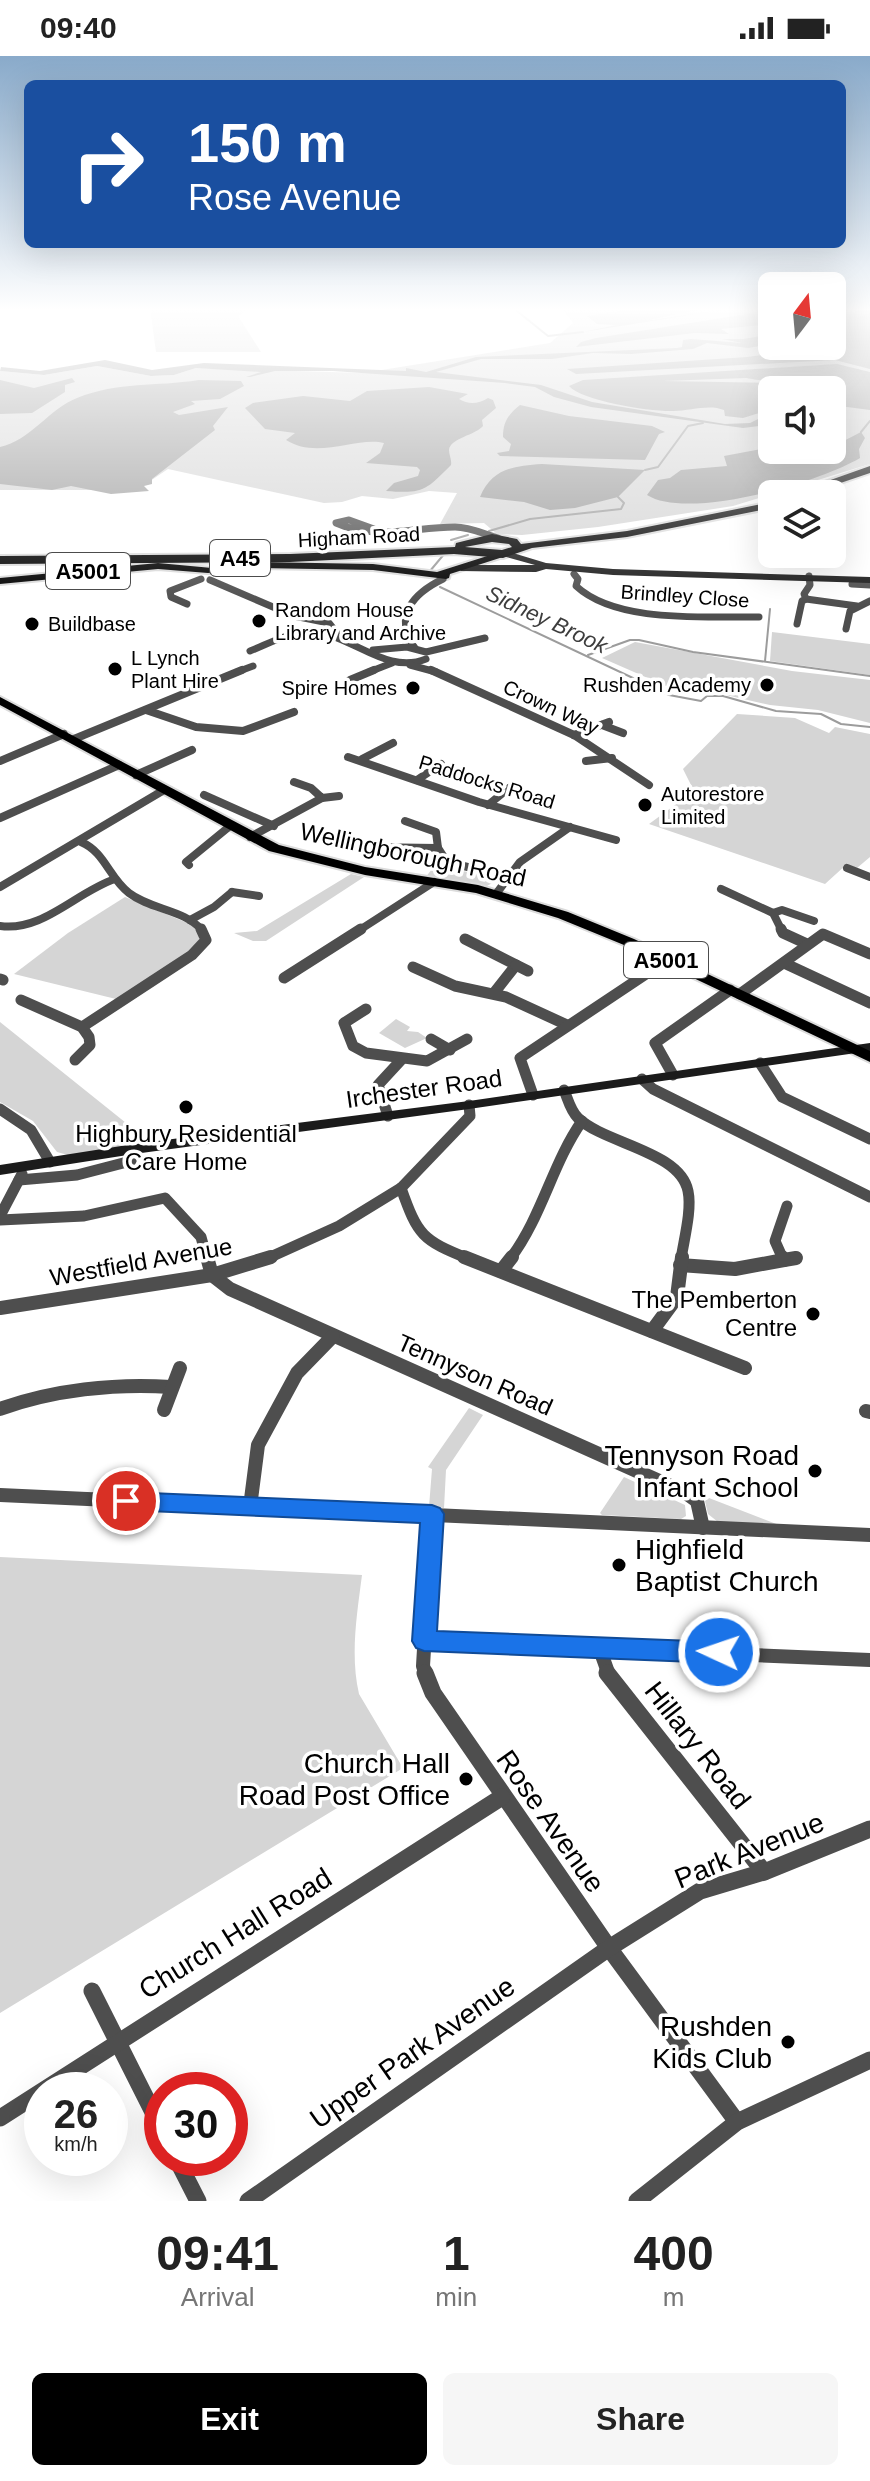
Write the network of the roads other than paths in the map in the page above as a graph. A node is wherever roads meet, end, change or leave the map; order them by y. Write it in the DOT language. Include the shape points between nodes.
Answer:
graph roads {
  1 [pos="870,472"];
  2 [pos="843,480"];
  3 [pos="846,481"];
  4 [pos="758,506"];
  5 [pos="349,524"];
  6 [pos="478,547"];
  7 [pos="510,549"];
  8 [pos="0,557"];
  9 [pos="546,566"];
  10 [pos="527,569"];
  11 [pos="558,570"];
  12 [pos="579,573"];
  13 [pos="211,575"];
  14 [pos="441,576"];
  15 [pos="809,576"];
  16 [pos="0,581"];
  17 [pos="870,583"];
  18 [pos="852,584"];
  19 [pos="248,596"];
  20 [pos="806,599"];
  21 [pos="870,601"];
  22 [pos="187,604"];
  23 [pos="857,606"];
  24 [pos="294,616"];
  25 [pos="759,617"];
  26 [pos="318,621"];
  27 [pos="797,624"];
  28 [pos="332,627"];
  29 [pos="306,628"];
  30 [pos="846,629"];
  31 [pos="320,632"];
  32 [pos="475,633"];
  33 [pos="406,635"];
  34 [pos="341,637"];
  35 [pos="485,638"];
  36 [pos="494,643"];
  37 [pos="365,648"];
  38 [pos="394,648"];
  39 [pos="415,648"];
  40 [pos="250,651"];
  41 [pos="426,655"];
  42 [pos="384,658"];
  43 [pos="392,663"];
  44 [pos="410,665"];
  45 [pos="253,666"];
  46 [pos="433,671"];
  47 [pos="350,680"];
  48 [pos="0,700"];
  49 [pos="146,710"];
  50 [pos="294,712"];
  51 [pos="623,733"];
  52 [pos="574,735"];
  53 [pos="69,737"];
  54 [pos="391,746"];
  55 [pos="190,753"];
  56 [pos="348,757"];
  57 [pos="612,758"];
  58 [pos="362,759"];
  59 [pos="0,761"];
  60 [pos="586,761"];
  61 [pos="441,764"];
  62 [pos="119,765"];
  63 [pos="136,775"];
  64 [pos="417,780"];
  65 [pos="293,782"];
  66 [pos="649,785"];
  67 [pos="509,788"];
  68 [pos="164,790"];
  69 [pos="204,795"];
  70 [pos="339,796"];
  71 [pos="322,798"];
  72 [pos="488,805"];
  73 [pos="0,818"];
  74 [pos="407,825"];
  75 [pos="230,826"];
  76 [pos="274,826"];
  77 [pos="570,827"];
  78 [pos="250,837"];
  79 [pos="616,840"];
  80 [pos="81,842"];
  81 [pos="438,848"];
  82 [pos="367,849"];
  83 [pos="189,865"];
  84 [pos="847,868"];
  85 [pos="509,877"];
  86 [pos="870,877"];
  87 [pos="115,879"];
  88 [pos="434,882"];
  89 [pos="0,887"];
  90 [pos="721,889"];
  91 [pos="496,894"];
  92 [pos="259,896"];
  93 [pos="773,913"];
  94 [pos="190,920"];
  95 [pos="814,921"];
  96 [pos="0,926"];
  97 [pos="465,939"];
  98 [pos="807,944"];
  99 [pos="870,954"];
  100 [pos="667,960"];
  101 [pos="784,963"];
  102 [pos="516,965"];
  103 [pos="528,971"];
  104 [pos="417,972"];
  105 [pos="284,978"];
  106 [pos="735,992"];
  107 [pos="494,993"];
  108 [pos="20,999"];
  109 [pos="870,1003"];
  110 [pos="366,1009"];
  111 [pos="567,1025"];
  112 [pos="82,1027"];
  113 [pos="431,1039"];
  114 [pos="467,1039"];
  115 [pos="830,1045"];
  116 [pos="862,1048"];
  117 [pos="450,1050"];
  118 [pos="870,1057"];
  119 [pos="84,1059"];
  120 [pos="402,1059"];
  121 [pos="760,1063"];
  122 [pos="673,1075"];
  123 [pos="642,1079"];
  124 [pos="564,1090"];
  125 [pos="533,1095"];
  126 [pos="469,1105"];
  127 [pos="0,1109"];
  128 [pos="388,1116"];
  129 [pos="582,1121"];
  130 [pos="870,1139"];
  131 [pos="134,1149"];
  132 [pos="50,1162"];
  133 [pos="0,1170"];
  134 [pos="22,1173"];
  135 [pos="401,1188"];
  136 [pos="870,1197"];
  137 [pos="787,1206"];
  138 [pos="0,1218"];
  139 [pos="680,1265"];
  140 [pos="501,1271"];
  141 [pos="212,1275"];
  142 [pos="0,1308"];
  143 [pos="652,1331"];
  144 [pos="333,1336"];
  145 [pos="180,1368"];
  146 [pos="745,1368"];
  147 [pos="171,1387"];
  148 [pos="0,1409"];
  149 [pos="164,1410"];
  150 [pos="0,1495"];
  151 [pos="250,1507"];
  152 [pos="432,1514"];
  153 [pos="703,1528"];
  154 [pos="870,1535"];
  155 [pos="424,1641"];
  156 [pos="599,1647"];
  157 [pos="870,1660"];
  158 [pos="502,1797"];
  159 [pos="870,1829"];
  160 [pos="764,1872"];
  161 [pos="609,1948"];
  162 [pos="92,1991"];
  163 [pos="117,2041"];
  164 [pos="870,2060"];
  165 [pos="144,2094"];
  166 [pos="0,2118"];
  167 [pos="737,2122"];
  168 [pos="185,2176"];
  169 [pos="198,2201"];
  170 [pos="248,2201"];
  171 [pos="637,2201"];
  1 -- 2 [label="highway"];
  1 -- 3 [label="highway"];
  4 -- 7 [label="highway" via="627,534"];
  5 -- 6 [label="street" via="385,533 455,527"];
  6 -- 7 [label="highway"];
  6 -- 7 [label="street"];
  6 -- 8 [label="highway, Higham Road / A45"];
  6 -- 8 [label="highway, Higham Road / A45" via="290,558"];
  6 -- 14 [label="main road"];
  7 -- 9 [label="main road"];
  9 -- 10 [label="main road"];
  9 -- 11 [label="main road"];
  9 -- 12 [label="main road"];
  10 -- 11 [label="main road"];
  10 -- 14 [label="main road"];
  11 -- 12 [label="main road"];
  12 -- 15 [label="main road"];
  12 -- 25 [label="street, Brindley Close" via="580,593 621,609"];
  13 -- 14 [label="main road" via="242,567 373,567"];
  13 -- 16 [label="main road, A5001" via="176,566"];
  13 -- 19 [label="street"];
  13 -- 19 [label="street"];
  13 -- 22 [label="street" via="170,591 171,597"];
  14 -- 33 [label="street" via="415,597"];
  15 -- 17 [label="main road"];
  15 -- 20 [label="street"];
  17 -- 18 [label="street"];
  19 -- 24 [label="street"];
  20 -- 23 [label="street"];
  20 -- 27 [label="street"];
  21 -- 23 [label="street"];
  23 -- 30 [label="street" via="848,613"];
  24 -- 26 [label="street"];
  24 -- 29 [label="street"];
  26 -- 28 [label="street"];
  26 -- 29 [label="street"];
  28 -- 31 [label="street"];
  28 -- 34 [label="street"];
  29 -- 31 [label="street"];
  29 -- 40 [label="street"];
  31 -- 34 [label="street"];
  32 -- 35 [label="street"];
  33 -- 38 [label="street"];
  33 -- 39 [label="street"];
  34 -- 37 [label="street"];
  35 -- 36 [label="street"];
  35 -- 41 [label="street"];
  37 -- 38 [label="street"];
  37 -- 42 [label="street"];
  38 -- 39 [label="street"];
  38 -- 42 [label="street"];
  39 -- 41 [label="street"];
  41 -- 44 [label="street"];
  41 -- 46 [label="street"];
  42 -- 43 [label="street"];
  43 -- 44 [label="street, Crown Way"];
  43 -- 47 [label="street"];
  44 -- 46 [label="street, Crown Way"];
  45 -- 49 [label="street"];
  46 -- 52 [label="street, Crown Way"];
  48 -- 53 [label="main road, Wellingborough Road / A5001"];
  49 -- 50 [label="street" via="196,727 243,731"];
  49 -- 53 [label="street"];
  51 -- 52 [label="street" via="606,723"];
  52 -- 57 [label="street, Crown Way"];
  53 -- 59 [label="street"];
  53 -- 62 [label="main road, Wellingborough Road / A5001"];
  54 -- 58 [label="street"];
  55 -- 63 [label="street"];
  56 -- 58 [label="street, Paddocks Road"];
  57 -- 60 [label="street"];
  57 -- 66 [label="street, Crown Way"];
  58 -- 64 [label="street, Paddocks Road"];
  61 -- 64 [label="street"];
  62 -- 63 [label="main road, Wellingborough Road / A5001"];
  62 -- 73 [label="street"];
  63 -- 68 [label="main road, Wellingborough Road / A5001"];
  64 -- 72 [label="street, Paddocks Road"];
  65 -- 71 [label="street"];
  67 -- 72 [label="street"];
  68 -- 75 [label="main road, Wellingborough Road / A5001"];
  68 -- 80 [label="street"];
  69 -- 76 [label="street" via="231,802"];
  70 -- 71 [label="street"];
  71 -- 76 [label="street"];
  72 -- 77 [label="street, Paddocks Road"];
  74 -- 81 [label="street" via="436,832"];
  75 -- 78 [label="main road, Wellingborough Road / A5001"];
  75 -- 83 [label="street" via="186,862"];
  76 -- 78 [label="street"];
  77 -- 79 [label="street, Paddocks Road"];
  77 -- 85 [label="street" via="520,862"];
  78 -- 88 [label="main road, Wellingborough Road / A5001" via="323,862"];
  80 -- 87 [label="street" via="96,848"];
  80 -- 89 [label="street"];
  81 -- 82 [label="street"];
  81 -- 85 [label="street" via="445,860 459,867"];
  84 -- 86 [label="street"];
  85 -- 91 [label="street"];
  87 -- 94 [label="street" via="127,893"];
  87 -- 96 [label="street" via="83,891 31,925 11,930"];
  88 -- 91 [label="main road, Wellingborough Road / A5001"];
  88 -- 105 [label="street"];
  90 -- 93 [label="street" via="730,898"];
  91 -- 100 [label="main road, Wellingborough Road / A5001" via="581,922"];
  92 -- 94 [label="street" via="231,890"];
  93 -- 95 [label="street" via="782,910"];
  93 -- 98 [label="street" via="783,933"];
  94 -- 112 [label="street" via="205,933 198,950"];
  97 -- 102 [label="street"];
  98 -- 99 [label="street" via="823,934"];
  98 -- 101 [label="street"];
  100 -- 106 [label="main road, Wellingborough Road / A5001"];
  100 -- 111 [label="street"];
  101 -- 106 [label="street"];
  101 -- 109 [label="street"];
  102 -- 103 [label="street"];
  102 -- 107 [label="street"];
  104 -- 107 [label="street"];
  106 -- 115 [label="main road, Wellingborough Road / A5001"];
  106 -- 122 [label="street" via="655,1043"];
  107 -- 111 [label="street"];
  108 -- 112 [label="street"];
  110 -- 120 [label="street" via="344,1023 353,1046"];
  111 -- 125 [label="street" via="519,1060"];
  112 -- 119 [label="street" via="91,1038"];
  113 -- 117 [label="street"];
  114 -- 117 [label="street"];
  115 -- 116 [label="main road, Wellingborough Road / A5001"];
  115 -- 121 [label="main road, Irchester Road"];
  116 -- 118 [label="main road, Wellingborough Road / A5001"];
  117 -- 120 [label="street" via="427,1061"];
  120 -- 128 [label="street" via="378,1085"];
  121 -- 122 [label="main road, Irchester Road"];
  121 -- 130 [label="street" via="782,1097"];
  122 -- 123 [label="main road, Irchester Road"];
  123 -- 124 [label="main road, Irchester Road"];
  123 -- 136 [label="street"];
  124 -- 125 [label="main road, Irchester Road"];
  124 -- 129 [label="street"];
  125 -- 126 [label="main road, Irchester Road"];
  126 -- 128 [label="main road, Irchester Road"];
  126 -- 135 [label="street, Westfield Avenue" via="470,1116"];
  127 -- 132 [label="street" via="28,1127"];
  128 -- 131 [label="main road, Irchester Road"];
  129 -- 139 [label="street" via="684,1178 689,1193"];
  129 -- 140 [label="street" via="529,1234"];
  131 -- 132 [label="main road, Irchester Road"];
  131 -- 134 [label="street" via="131,1161 115,1168 77,1175"];
  132 -- 134 [label="main road, Irchester Road"];
  133 -- 134 [label="main road, Irchester Road"];
  134 -- 138 [label="street"];
  135 -- 140 [label="street" via="425,1239"];
  135 -- 141 [label="street, Westfield Avenue" via="325,1232 268,1258"];
  137 -- 139 [label="street" via="775,1241 790,1259 735,1269"];
  138 -- 141 [label="street" via="61,1221 165,1198 201,1237"];
  139 -- 143 [label="street" via="677,1297"];
  140 -- 143 [label="street"];
  141 -- 142 [label="street, Westfield Avenue"];
  141 -- 144 [label="street, Tennyson Road" via="230,1289"];
  143 -- 146 [label="street"];
  144 -- 151 [label="street" via="297,1373 258,1445"];
  144 -- 153 [label="street, Tennyson Road" via="686,1493 697,1501"];
  145 -- 147 [label="street"];
  147 -- 148 [label="street" via="132,1384"];
  147 -- 149 [label="street"];
  150 -- 151 [label="street"];
  151 -- 152 [label="street"];
  152 -- 153 [label="street"];
  152 -- 155 [label="street, Rose Avenue"];
  153 -- 154 [label="street"];
  155 -- 156 [label="street"];
  155 -- 158 [label="street, Rose Avenue" via="423,1666 433,1693"];
  156 -- 157 [label="street"];
  156 -- 160 [label="street, Hillary Road" via="606,1671"];
  158 -- 161 [label="street, Rose Avenue"];
  158 -- 163 [label="street, Church Hall Road"];
  159 -- 160 [label="street, Park Avenue"];
  160 -- 161 [label="street, Park Avenue" via="700,1891"];
  161 -- 167 [label="street, Rose Avenue"];
  161 -- 170 [label="street, Upper Park Avenue"];
  162 -- 163 [label="street"];
  163 -- 165 [label="street"];
  163 -- 166 [label="street, Church Hall Road"];
  164 -- 167 [label="street"];
  167 -- 171 [label="street"];
  168 -- 169 [label="street"];
}
